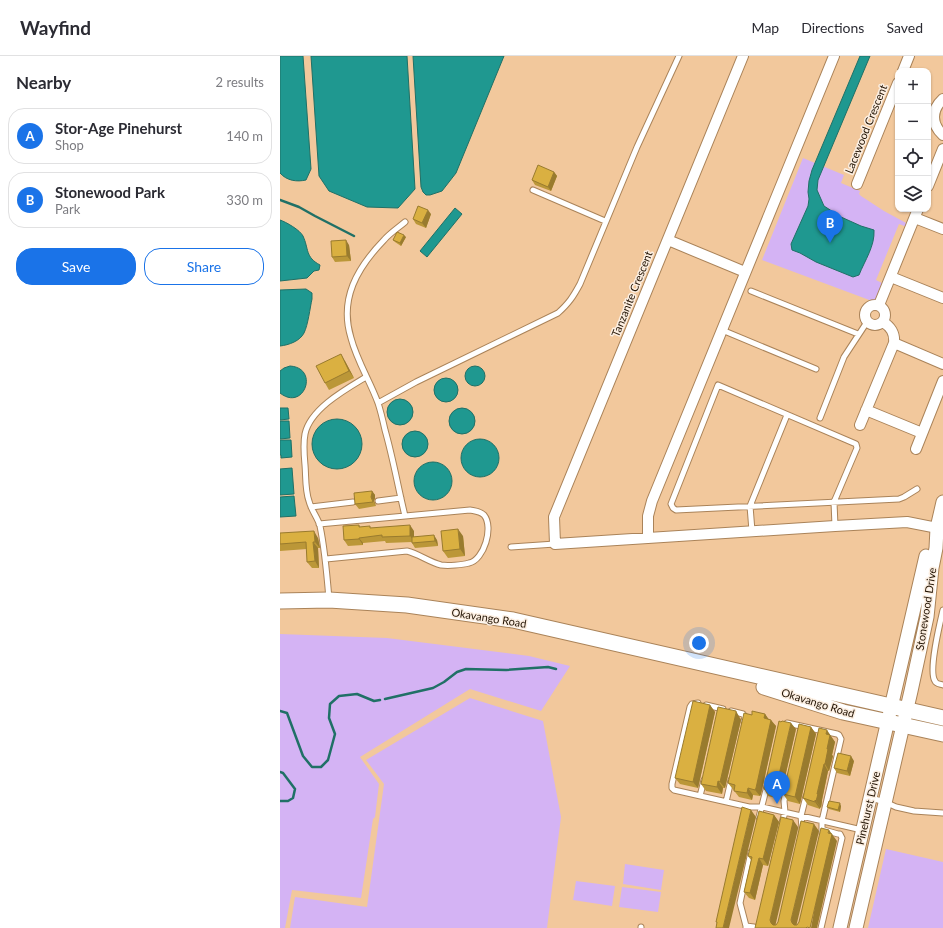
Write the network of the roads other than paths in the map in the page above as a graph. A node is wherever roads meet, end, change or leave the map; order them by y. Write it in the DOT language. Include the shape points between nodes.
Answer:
graph roads {
  1 [pos="678,56"];
  2 [pos="743,56"];
  3 [pos="834,56"];
  4 [pos="909,56"];
  5 [pos="904,68"];
  6 [pos="895,94"];
  7 [pos="943,99"];
  8 [pos="932,106"];
  9 [pos="943,135"];
  10 [pos="942,155"];
  11 [pos="931,179"];
  12 [pos="857,184"];
  13 [pos="533,190"];
  14 [pos="917,213"];
  15 [pos="606,221"];
  16 [pos="405,222"];
  17 [pos="943,229"];
  18 [pos="668,240"];
  19 [pos="745,272"];
  20 [pos="891,277"];
  21 [pos="751,291"];
  22 [pos="943,298"];
  23 [pos="879,305"];
  24 [pos="867,322"];
  25 [pos="883,322"];
  26 [pos="722,330"];
  27 [pos="858,334"];
  28 [pos="894,344"];
  29 [pos="943,364"];
  30 [pos="816,369"];
  31 [pos="366,377"];
  32 [pos="943,381"];
  33 [pos="378,403"];
  34 [pos="866,410"];
  35 [pos="787,415"];
  36 [pos="820,418"];
  37 [pos="860,425"];
  38 [pos="922,434"];
  39 [pos="916,449"];
  40 [pos="917,489"];
  41 [pos="401,498"];
  42 [pos="378,501"];
  43 [pos="352,502"];
  44 [pos="834,502"];
  45 [pos="943,502"];
  46 [pos="750,506"];
  47 [pos="311,507"];
  48 [pos="405,516"];
  49 [pos="319,524"];
  50 [pos="835,526"];
  51 [pos="940,528"];
  52 [pos="752,531"];
  53 [pos="648,538"];
  54 [pos="555,544"];
  55 [pos="511,547"];
  56 [pos="326,559"];
  57 [pos="329,600"];
  58 [pos="280,601"];
  59 [pos="943,610"];
  60 [pos="695,662"];
  61 [pos="943,685"];
  62 [pos="895,687"];
  63 [pos="911,690"];
  64 [pos="891,706"];
  65 [pos="720,708"];
  66 [pos="906,710"];
  67 [pos="719,716"];
  68 [pos="943,718"];
  69 [pos="887,722"];
  70 [pos="781,725"];
  71 [pos="802,726"];
  72 [pos="903,726"];
  73 [pos="743,727"];
  74 [pos="821,731"];
  75 [pos="800,734"];
  76 [pos="943,734"];
  77 [pos="819,738"];
  78 [pos="733,772"];
  79 [pos="705,774"];
  80 [pos="769,778"];
  81 [pos="788,786"];
  82 [pos="807,791"];
  83 [pos="700,796"];
  84 [pos="870,797"];
  85 [pos="726,802"];
  86 [pos="885,802"];
  87 [pos="762,807"];
  88 [pos="785,812"];
  89 [pos="943,813"];
  90 [pos="802,816"];
  91 [pos="822,821"];
  92 [pos="758,822"];
  93 [pos="781,827"];
  94 [pos="823,830"];
  95 [pos="863,831"];
  96 [pos="800,837"];
  97 [pos="821,838"];
  98 [pos="753,844"];
  99 [pos="759,922"];
  100 [pos="746,927"];
  101 [pos="754,928"];
  102 [pos="821,928"];
  103 [pos="840,928"];
  104 [pos="856,928"];
  1 -- 15 [label="lane"];
  2 -- 18 [label="street, Tanzanite Crescent"];
  3 -- 19 [label="street"];
  4 -- 5 [label="street"];
  6 -- 12 [label="street, Lacewood Crescent"];
  7 -- 8 [label="street"];
  8 -- 9 [label="street" via="935,125"];
  10 -- 11 [label="street"];
  13 -- 15 [label="lane"];
  14 -- 17 [label="street"];
  14 -- 20 [label="street"];
  15 -- 33 [label="lane" via="580,284 572,298 558,313"];
  16 -- 31 [label="lane" via="384,240 365,262 349,296 348,328"];
  18 -- 19 [label="street"];
  18 -- 54 [label="street, Tanzanite Crescent" via="554,517"];
  19 -- 26 [label="street"];
  20 -- 22 [label="street"];
  20 -- 23 [label="street"];
  21 -- 27 [label="lane"];
  23 -- 24 [label="street" via="872,305 867,309 864,315"];
  23 -- 25 [label="street" via="885,314"];
  24 -- 25 [label="street" via="877,325"];
  24 -- 27 [label="lane"];
  25 -- 28 [label="street" via="892,330"];
  26 -- 30 [label="lane"];
  26 -- 53 [label="street" via="652,501 648,516"];
  27 -- 36 [label="lane" via="844,357"];
  28 -- 29 [label="street"];
  28 -- 34 [label="street"];
  31 -- 33 [label="lane"];
  31 -- 47 [label="lane" via="332,398 307,426 304,442 307,492"];
  32 -- 38 [label="street"];
  33 -- 41 [label="lane"];
  34 -- 37 [label="street"];
  34 -- 38 [label="street"];
  35 -- 44 [label="lane" via="857,445"];
  35 -- 46 [label="lane"];
  35 -- 46 [label="lane" via="718,385 671,504 676,510"];
  38 -- 39 [label="street"];
  40 -- 44 [label="lane" via="899,499"];
  41 -- 42 [label="lane"];
  41 -- 48 [label="lane"];
  43 -- 47 [label="lane"];
  44 -- 46 [label="lane"];
  44 -- 50 [label="lane"];
  45 -- 51 [label="street, Stonewood Drive"];
  46 -- 52 [label="lane"];
  47 -- 49 [label="lane"];
  48 -- 49 [label="lane"];
  48 -- 56 [label="lane" via="477,511 484,515 488,535 480,554 470,563 446,565 407,551"];
  49 -- 56 [label="lane"];
  50 -- 51 [label="street" via="907,522"];
  50 -- 52 [label="street"];
  51 -- 62 [label="street, Stonewood Drive" via="928,549"];
  51 -- 63 [label="street, Stonewood Drive" via="932,568 927,617"];
  52 -- 53 [label="street"];
  53 -- 54 [label="street"];
  54 -- 55 [label="lane"];
  56 -- 57 [label="lane"];
  57 -- 58 [label="main road, Okavango Road"];
  57 -- 60 [label="main road, Okavango Road" via="407,605 513,620"];
  59 -- 61 [label="lane" via="933,675 938,684"];
  60 -- 64 [label="main road, Okavango Road"];
  60 -- 69 [label="main road, Okavango Road" via="843,712"];
  62 -- 64 [label="street, Pinehurst Drive"];
  63 -- 66 [label="street, Pinehurst Drive"];
  64 -- 66 [label="main road, Okavango Road"];
  64 -- 69 [label="street, Pinehurst Drive"];
  65 -- 67 [label="lane"];
  65 -- 73 [label="lane" via="743,714"];
  65 -- 83 [label="lane" via="696,703 690,707 672,786 676,790"];
  66 -- 68 [label="main road, Okavango Road"];
  66 -- 72 [label="street, Pinehurst Drive"];
  69 -- 72 [label="main road, Okavango Road"];
  69 -- 84 [label="street, Pinehurst Drive"];
  70 -- 71 [label="lane" via="786,723"];
  71 -- 74 [label="lane"];
  71 -- 75 [label="lane"];
  72 -- 76 [label="main road, Okavango Road"];
  72 -- 86 [label="street, Pinehurst Drive"];
  74 -- 77 [label="lane"];
  74 -- 91 [label="lane" via="837,734 841,738"];
  78 -- 85 [label="lane"];
  79 -- 83 [label="lane"];
  80 -- 87 [label="lane"];
  81 -- 88 [label="lane" via="784,801"];
  82 -- 90 [label="lane"];
  83 -- 85 [label="lane"];
  84 -- 86 [label="lane"];
  84 -- 95 [label="street, Pinehurst Drive"];
  85 -- 87 [label="lane"];
  86 -- 89 [label="lane" via="914,811"];
  86 -- 104 [label="street, Pinehurst Drive"];
  87 -- 88 [label="lane"];
  87 -- 92 [label="lane"];
  88 -- 90 [label="lane"];
  88 -- 93 [label="lane"];
  90 -- 91 [label="lane"];
  90 -- 96 [label="lane"];
  91 -- 94 [label="lane"];
  91 -- 95 [label="lane"];
  94 -- 97 [label="lane"];
  94 -- 102 [label="lane" via="840,834 842,838"];
  95 -- 103 [label="street, Pinehurst Drive"];
  98 -- 100 [label="lane" via="740,903"];
  99 -- 101 [label="lane"];
  100 -- 101 [label="lane"];
}
